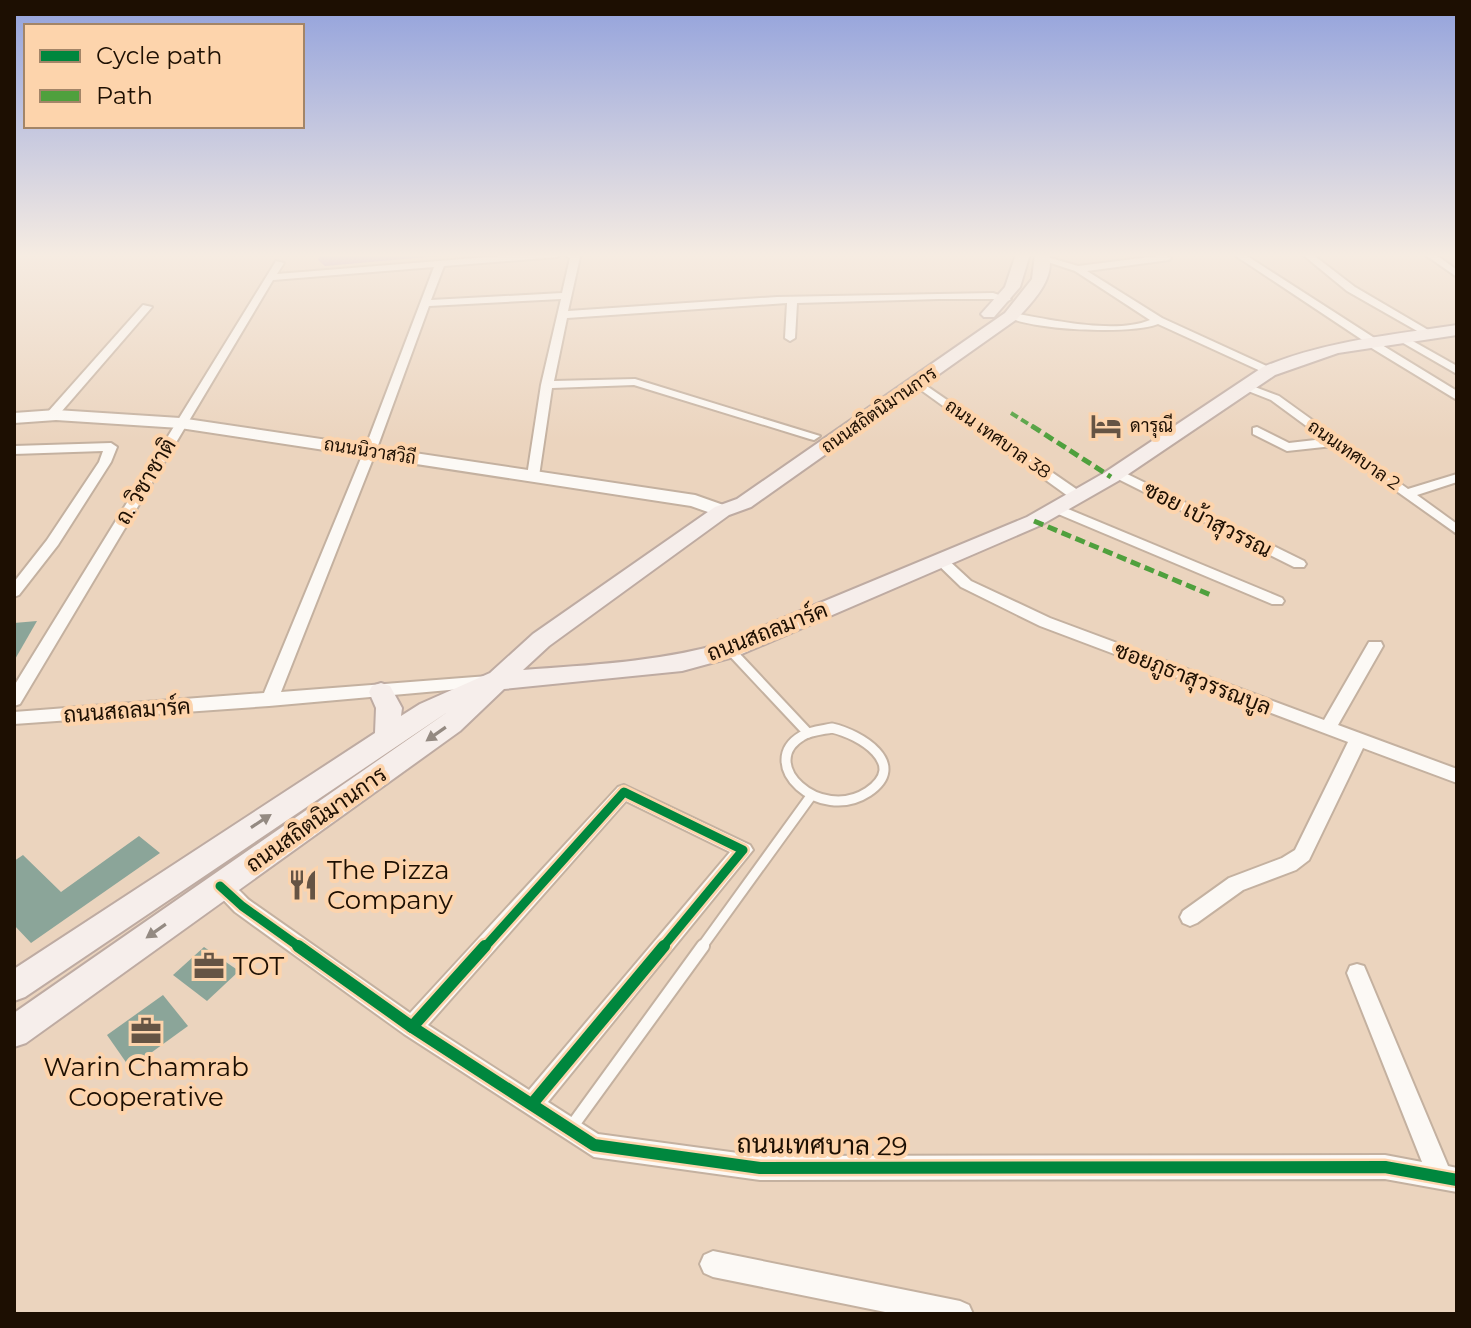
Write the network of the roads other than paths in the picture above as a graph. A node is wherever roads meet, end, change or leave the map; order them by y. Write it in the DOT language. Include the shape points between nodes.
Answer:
graph roads {
  1 [pos="561,315"];
  2 [pos="139,316"];
  3 [pos="245,316"];
  4 [pos="420,316"];
  5 [pos="791,316"];
  6 [pos="997,316"];
  7 [pos="999,316"];
  8 [pos="1041,316"];
  9 [pos="1152,316"];
  10 [pos="1332,316"];
  11 [pos="1398,316"];
  12 [pos="1158,320"];
  13 [pos="1457,330"];
  14 [pos="1430,334"];
  15 [pos="790,338"];
  16 [pos="1402,338"];
  17 [pos="1370,341"];
  18 [pos="1269,371"];
  19 [pos="1457,371"];
  20 [pos="918,383"];
  21 [pos="547,385"];
  22 [pos="1247,387"];
  23 [pos="1457,396"];
  24 [pos="51,416"];
  25 [pos="14,418"];
  26 [pos="180,423"];
  27 [pos="1257,431"];
  28 [pos="814,436"];
  29 [pos="1336,442"];
  30 [pos="14,450"];
  31 [pos="370,451"];
  32 [pos="1117,473"];
  33 [pos="533,476"];
  34 [pos="1457,478"];
  35 [pos="1408,493"];
  36 [pos="1077,496"];
  37 [pos="1056,508"];
  38 [pos="722,511"];
  39 [pos="1457,530"];
  40 [pos="940,560"];
  41 [pos="1299,564"];
  42 [pos="14,592"];
  43 [pos="1277,601"];
  44 [pos="1375,646"];
  45 [pos="729,650"];
  46 [pos="493,681"];
  47 [pos="381,692"];
  48 [pos="14,700"];
  49 [pos="269,700"];
  50 [pos="14,718"];
  51 [pos="1328,728"];
  52 [pos="808,733"];
  53 [pos="388,738"];
  54 [pos="1358,739"];
  55 [pos="1457,776"];
  56 [pos="811,796"];
  57 [pos="196,864"];
  58 [pos="220,886"];
  59 [pos="1190,917"];
  60 [pos="1357,973"];
  61 [pos="14,987"];
  62 [pos="412,1027"];
  63 [pos="14,1032"];
  64 [pos="532,1104"];
  65 [pos="570,1130"];
  66 [pos="1448,1179"];
  67 [pos="713,1264"];
  68 [pos="960,1314"];
  1 -- 21 [label="street"];
  2 -- 24 [label="street"];
  3 -- 26 [label="street, ถ. วิชาชาติ"];
  4 -- 31 [label="street"];
  5 -- 15 [label="street"];
  6 -- 28 [label="main road, ถนนสถิตนิมานการ"];
  7 -- 20 [label="main road, ถนนสถิตนิมานการ"];
  8 -- 12 [label="street" via="1085,327 1148,325"];
  9 -- 12 [label="street"];
  10 -- 17 [label="street"];
  11 -- 14 [label="street"];
  12 -- 18 [label="street"];
  13 -- 14 [label="main road, ถนนสถลมาร์ค"];
  14 -- 16 [label="main road, ถนนสถลมาร์ค"];
  16 -- 17 [label="main road, ถนนสถลมาร์ค"];
  16 -- 19 [label="street"];
  17 -- 18 [label="main road, ถนนสถลมาร์ค" via="1295,358"];
  17 -- 23 [label="street"];
  18 -- 22 [label="main road, ถนนสถลมาร์ค"];
  20 -- 36 [label="street, ถนน เทศบาล 38"];
  20 -- 38 [label="main road, ถนนสถิตนิมานการ" via="744,503"];
  21 -- 28 [label="street" via="635,382"];
  21 -- 33 [label="street"];
  22 -- 29 [label="street, ถนนเทศบาล 2" via="1275,398"];
  22 -- 32 [label="main road, ถนนสถลมาร์ค"];
  24 -- 25 [label="main road, ถนนนิวาสวิถี"];
  24 -- 26 [label="main road, ถนนนิวาสวิถี"];
  26 -- 31 [label="main road, ถนนนิวาสวิถี"];
  26 -- 48 [label="street, ถ. วิชาชาติ"];
  27 -- 29 [label="street" via="1287,447"];
  28 -- 38 [label="main road, ถนนสถิตนิมานการ" via="730,495"];
  29 -- 35 [label="street, ถนนเทศบาล 2"];
  30 -- 42 [label="street" via="111,447 53,542"];
  31 -- 33 [label="main road, ถนนนิวาสวิถี"];
  31 -- 49 [label="street"];
  32 -- 36 [label="main road, ถนนสถลมาร์ค"];
  32 -- 41 [label="street, ซอย เบ้าสุวรรณ"];
  33 -- 38 [label="main road, ถนนนิวาสวิถี" via="695,501"];
  34 -- 35 [label="street"];
  35 -- 39 [label="street, ถนนเทศบาล 2"];
  36 -- 37 [label="main road, ถนนสถลมาร์ค"];
  37 -- 40 [label="main road, ถนนสถลมาร์ค"];
  37 -- 43 [label="street"];
  38 -- 46 [label="main road, ถนนสถิตนิมานการ" via="541,640"];
  40 -- 45 [label="main road, ถนนสถลมาร์ค"];
  40 -- 51 [label="street, ซอยภูธาสุวรรณบูล" via="966,584 1045,622"];
  44 -- 51 [label="street"];
  45 -- 46 [label="main road, ถนนสถลมาร์ค" via="630,670"];
  45 -- 52 [label="lane"];
  46 -- 47 [label="street, ถนนสถลมาร์ค"];
  46 -- 53 [label="main road, ถนนสถิตนิมานการ" via="429,710"];
  46 -- 58 [label="main road, ถนนสถิตนิมานการ, one-way" via="451,724"];
  47 -- 49 [label="street, ถนนสถลมาร์ค"];
  47 -- 53 [label="main road" via="389,708"];
  49 -- 50 [label="street, ถนนสถลมาร์ค"];
  51 -- 54 [label="street, ซอยภูธาสุวรรณบูล"];
  52 -- 56 [label="lane" via="792,743 785,766 798,788"];
  52 -- 56 [label="lane" via="832,728 862,736 881,757 883,770 879,781 858,798"];
  57 -- 53 [label="main road, ถนนสถิตนิมานการ, one-way"];
  54 -- 55 [label="street, ซอยภูธาสุวรรณบูล"];
  54 -- 59 [label="street" via="1302,855 1236,884"];
  56 -- 65 [label="lane"];
  57 -- 58 [label="main road"];
  57 -- 61 [label="main road, ถนนสถิตนิมานการ"];
  58 -- 62 [label="street, ถนนเทศบาล 29"];
  58 -- 63 [label="main road, ถนนสถิตนิมานการ, one-way"];
  60 -- 66 [label="street"];
  62 -- 64 [label="street, ถนนเทศบาล 29"];
  62 -- 64 [label="street" via="624,792 743,850"];
  64 -- 65 [label="street, ถนนเทศบาล 29"];
  65 -- 66 [label="street, ถนนเทศบาล 29" via="594,1145 760,1168 1385,1167"];
  67 -- 68 [label="street"];
}
